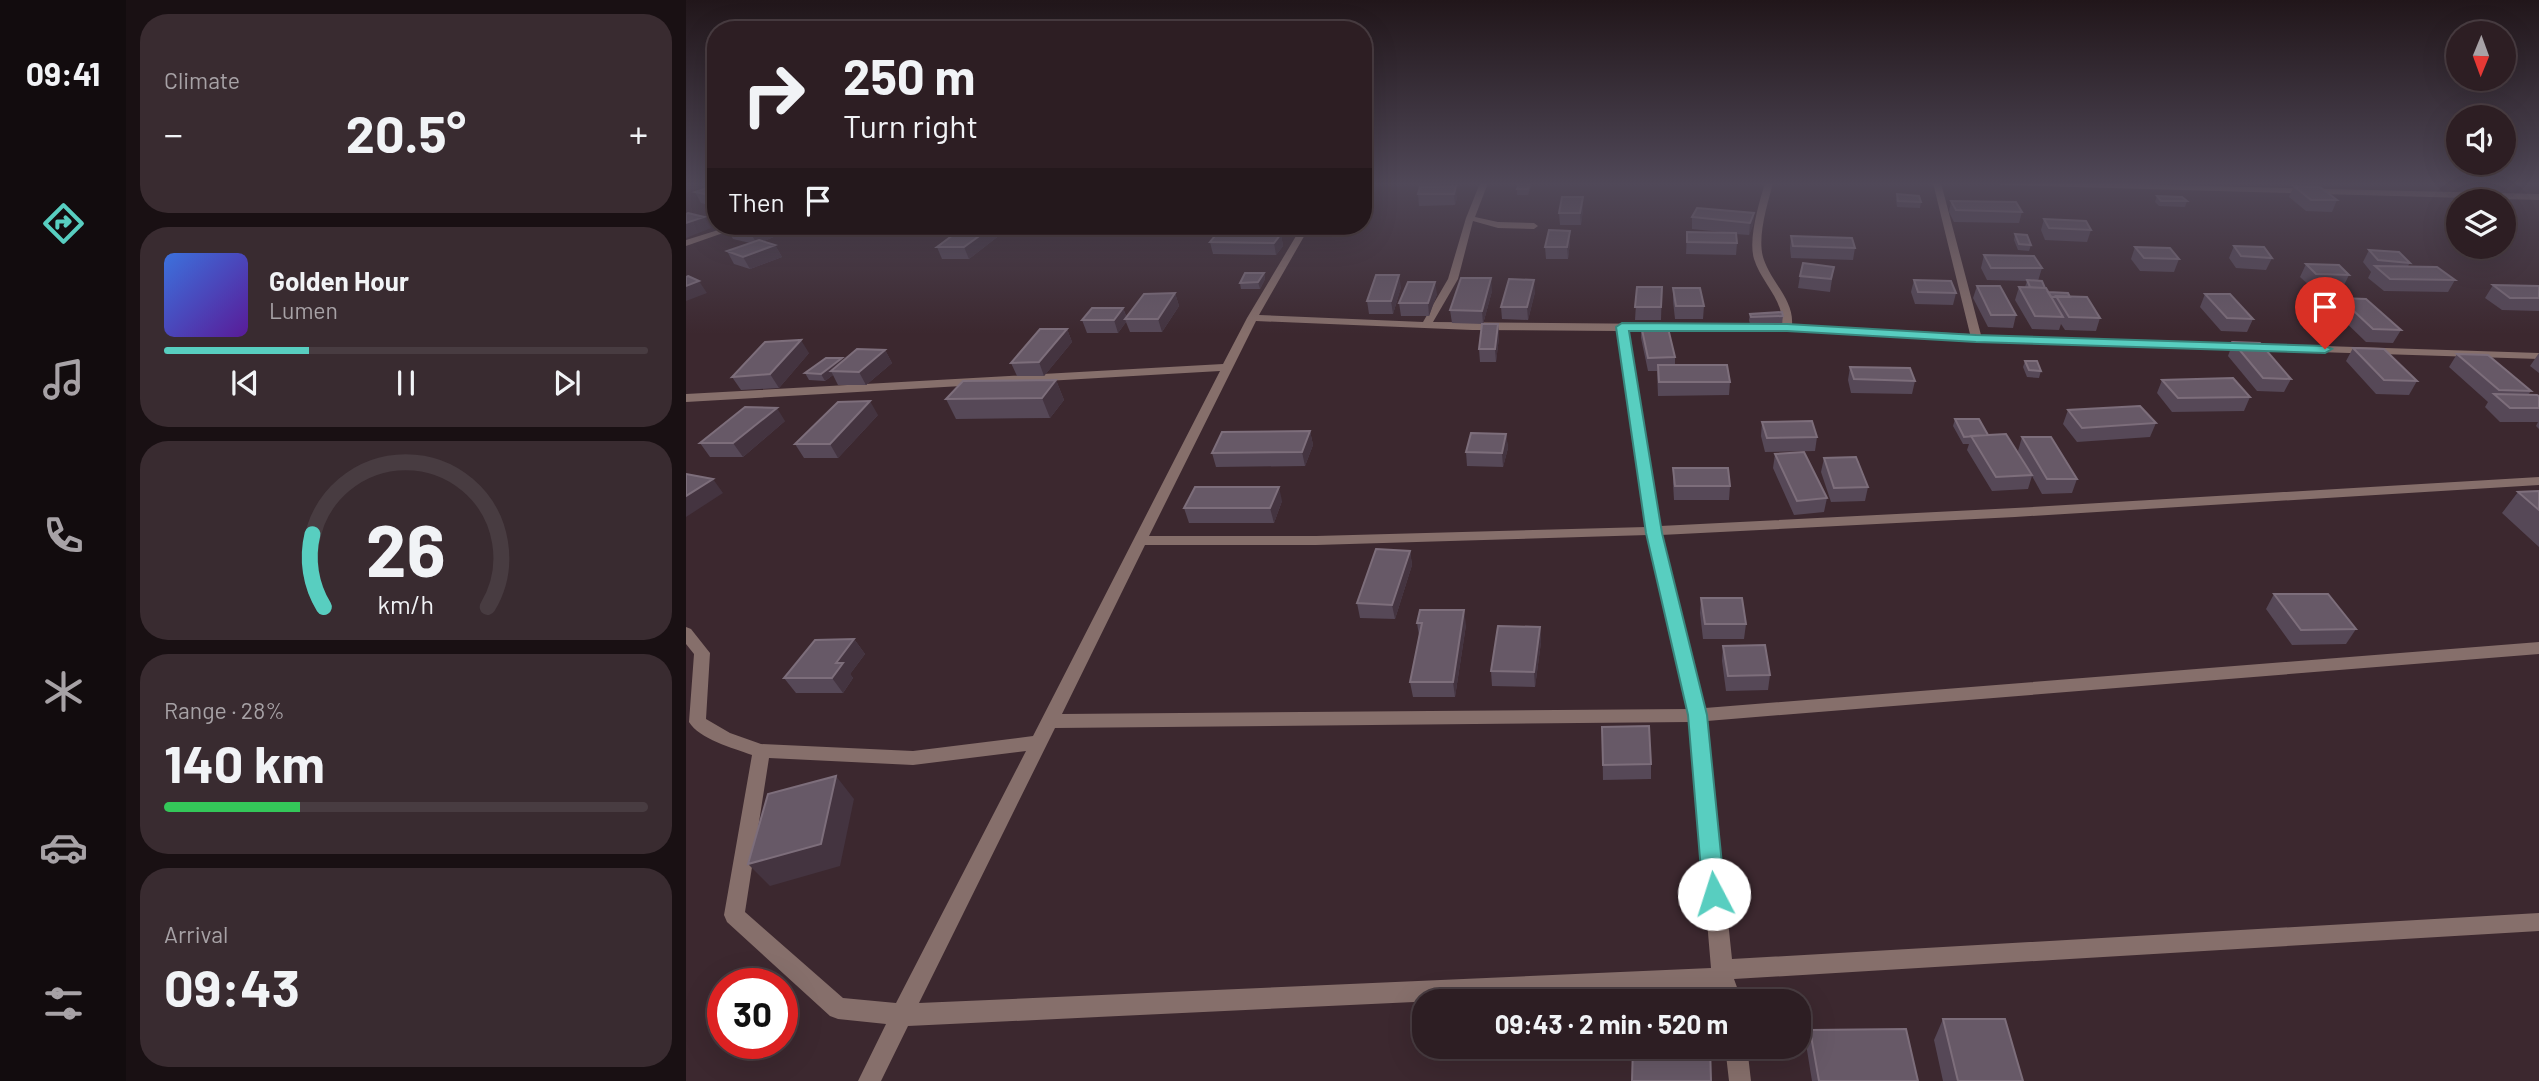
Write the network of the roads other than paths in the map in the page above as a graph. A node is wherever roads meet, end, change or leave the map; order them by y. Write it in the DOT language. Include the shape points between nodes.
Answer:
graph roads {
  1 [pos="1466,233"];
  2 [pos="1759,233"];
  3 [pos="1950,233"];
  4 [pos="711,235"];
  5 [pos="1301,235"];
  6 [pos="686,243"];
  7 [pos="1252,318"];
  8 [pos="1426,325"];
  9 [pos="1622,327"];
  10 [pos="1787,328"];
  11 [pos="1976,338"];
  12 [pos="2539,356"];
  13 [pos="1229,367"];
  14 [pos="686,398"];
  15 [pos="2539,481"];
  16 [pos="1654,533"];
  17 [pos="1141,541"];
  18 [pos="686,633"];
  19 [pos="2539,648"];
  20 [pos="1698,715"];
  21 [pos="1051,721"];
  22 [pos="692,723"];
  23 [pos="1041,742"];
  24 [pos="761,751"];
  25 [pos="2539,922"];
  26 [pos="1726,986"];
  27 [pos="902,1015"];
  28 [pos="1737,1059"];
  29 [pos="869,1081"];
  30 [pos="1740,1081"];
  1 -- 8 [label="street" via="1453,279"];
  2 -- 10 [label="street" via="1758,258 1788,313"];
  3 -- 11 [label="street"];
  4 -- 6 [label="street"];
  5 -- 7 [label="street"];
  7 -- 8 [label="street"];
  7 -- 13 [label="street"];
  8 -- 9 [label="street"];
  9 -- 10 [label="street"];
  9 -- 16 [label="street"];
  10 -- 11 [label="street"];
  11 -- 12 [label="street"];
  13 -- 14 [label="street"];
  13 -- 17 [label="street"];
  15 -- 16 [label="street"];
  16 -- 17 [label="street" via="1310,542"];
  16 -- 20 [label="street"];
  17 -- 21 [label="street"];
  18 -- 22 [label="street" via="702,653"];
  19 -- 20 [label="street"];
  20 -- 21 [label="street"];
  20 -- 26 [label="street"];
  21 -- 23 [label="street"];
  22 -- 24 [label="street"];
  23 -- 24 [label="street" via="913,758"];
  23 -- 27 [label="street"];
  24 -- 27 [label="street" via="734,915 838,1008"];
  25 -- 26 [label="street"];
  26 -- 27 [label="street" via="1711,978"];
  27 -- 29 [label="street"];
  28 -- 30 [label="street"];
}
